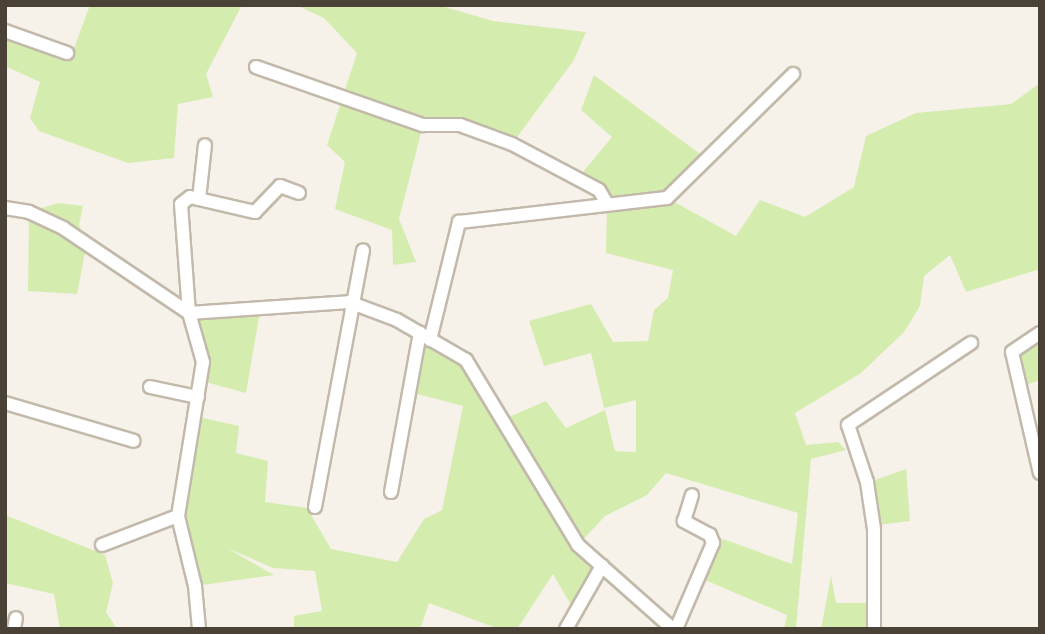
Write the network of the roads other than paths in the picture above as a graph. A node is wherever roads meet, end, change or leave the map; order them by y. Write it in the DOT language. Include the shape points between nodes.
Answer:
graph roads {
  1 [pos="5,31"];
  2 [pos="67,53"];
  3 [pos="256,67"];
  4 [pos="793,74"];
  5 [pos="205,145"];
  6 [pos="299,193"];
  7 [pos="199,199"];
  8 [pos="607,204"];
  9 [pos="5,208"];
  10 [pos="363,250"];
  11 [pos="349,302"];
  12 [pos="189,313"];
  13 [pos="1040,333"];
  14 [pos="425,337"];
  15 [pos="971,344"];
  16 [pos="150,387"];
  17 [pos="198,397"];
  18 [pos="5,403"];
  19 [pos="1040,410"];
  20 [pos="1026,414"];
  21 [pos="134,441"];
  22 [pos="1040,473"];
  23 [pos="391,492"];
  24 [pos="692,495"];
  25 [pos="316,508"];
  26 [pos="177,516"];
  27 [pos="102,545"];
  28 [pos="602,566"];
  29 [pos="199,629"];
  30 [pos="566,629"];
  31 [pos="675,629"];
  32 [pos="874,629"];
  1 -- 2 [label="street"];
  3 -- 8 [label="street" via="423,125 460,125 512,144 599,190"];
  4 -- 8 [label="street" via="667,198"];
  5 -- 7 [label="street"];
  6 -- 7 [label="street" via="280,186 255,212"];
  7 -- 12 [label="street" via="186,198 180,210"];
  8 -- 14 [label="street" via="459,222"];
  9 -- 12 [label="street" via="30,212 62,228"];
  10 -- 11 [label="street"];
  11 -- 12 [label="street"];
  11 -- 14 [label="street"];
  11 -- 25 [label="street"];
  12 -- 17 [label="street" via="204,362"];
  13 -- 20 [label="street" via="1012,352"];
  14 -- 23 [label="street"];
  14 -- 28 [label="street" via="466,360 478,375 554,509 579,545"];
  15 -- 32 [label="street" via="848,425 867,482 874,529"];
  16 -- 17 [label="street"];
  17 -- 26 [label="street"];
  18 -- 21 [label="street"];
  19 -- 20 [label="street"];
  20 -- 22 [label="street"];
  24 -- 31 [label="street" via="684,521 710,535 713,543"];
  26 -- 27 [label="street"];
  26 -- 29 [label="street" via="195,586"];
  28 -- 30 [label="street"];
  28 -- 31 [label="street"];
}
